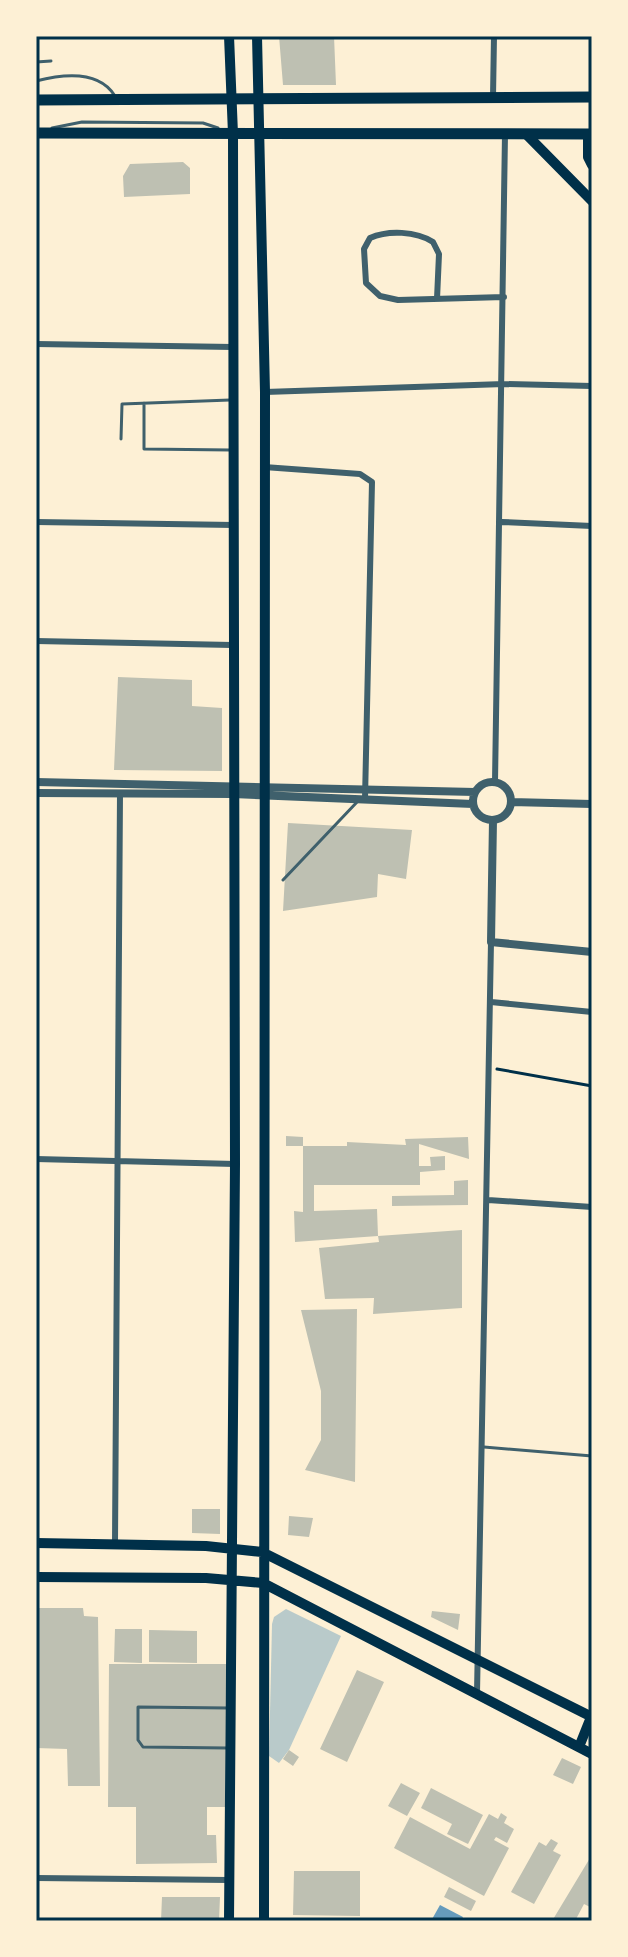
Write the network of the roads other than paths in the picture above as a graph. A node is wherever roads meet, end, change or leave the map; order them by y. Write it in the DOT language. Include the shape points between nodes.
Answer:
graph roads {
  1 [pos="229,36"];
  2 [pos="257,36"];
  3 [pos="494,36"];
  4 [pos="51,61"];
  5 [pos="36,62"];
  6 [pos="36,81"];
  7 [pos="493,97"];
  8 [pos="592,97"];
  9 [pos="232,98"];
  10 [pos="258,98"];
  11 [pos="117,99"];
  12 [pos="36,100"];
  13 [pos="36,132"];
  14 [pos="233,134"];
  15 [pos="259,134"];
  16 [pos="505,134"];
  17 [pos="526,134"];
  18 [pos="590,134"];
  19 [pos="592,165"];
  20 [pos="592,201"];
  21 [pos="504,297"];
  22 [pos="437,299"];
  23 [pos="36,344"];
  24 [pos="233,347"];
  25 [pos="504,384"];
  26 [pos="592,386"];
  27 [pos="265,392"];
  28 [pos="233,400"];
  29 [pos="144,403"];
  30 [pos="121,439"];
  31 [pos="234,451"];
  32 [pos="264,467"];
  33 [pos="36,522"];
  34 [pos="502,522"];
  35 [pos="234,525"];
  36 [pos="592,526"];
  37 [pos="36,641"];
  38 [pos="232,645"];
  39 [pos="36,782"];
  40 [pos="495,782"];
  41 [pos="233,789"];
  42 [pos="264,790"];
  43 [pos="475,792"];
  44 [pos="36,793"];
  45 [pos="120,793"];
  46 [pos="364,795"];
  47 [pos="511,802"];
  48 [pos="473,804"];
  49 [pos="592,804"];
  50 [pos="493,820"];
  51 [pos="283,880"];
  52 [pos="491,942"];
  53 [pos="592,952"];
  54 [pos="491,1002"];
  55 [pos="592,1012"];
  56 [pos="36,1159"];
  57 [pos="119,1160"];
  58 [pos="235,1164"];
  59 [pos="488,1200"];
  60 [pos="592,1207"];
  61 [pos="482,1447"];
  62 [pos="592,1456"];
  63 [pos="36,1543"];
  64 [pos="115,1543"];
  65 [pos="232,1547"];
  66 [pos="262,1552"];
  67 [pos="36,1577"];
  68 [pos="232,1580"];
  69 [pos="263,1583"];
  70 [pos="477,1660"];
  71 [pos="477,1693"];
  72 [pos="231,1708"];
  73 [pos="592,1717"];
  74 [pos="579,1747"];
  75 [pos="230,1748"];
  76 [pos="592,1754"];
  77 [pos="36,1878"];
  78 [pos="229,1880"];
  79 [pos="229,1921"];
  80 [pos="264,1921"];
  1 -- 9 [label="main road"];
  2 -- 10 [label="main road"];
  3 -- 7 [label="street"];
  4 -- 5 [label="lane"];
  6 -- 11 [label="lane" via="90,77 105,83"];
  7 -- 8 [label="highway"];
  7 -- 10 [label="highway"];
  9 -- 10 [label="highway"];
  9 -- 11 [label="highway"];
  9 -- 14 [label="main road"];
  10 -- 15 [label="main road"];
  11 -- 12 [label="highway"];
  13 -- 14 [label="highway"];
  14 -- 15 [label="highway"];
  14 -- 24 [label="main road"];
  15 -- 16 [label="highway"];
  15 -- 27 [label="main road"];
  16 -- 17 [label="highway"];
  16 -- 21 [label="street"];
  17 -- 18 [label="highway"];
  17 -- 20 [label="main road"];
  18 -- 19 [label="main road"];
  21 -- 22 [label="street"];
  21 -- 25 [label="street"];
  22 -- 22 [label="street" via="387,299 368,287 363,267 370,238 407,234 433,242 439,254"];
  23 -- 24 [label="street"];
  24 -- 28 [label="main road"];
  25 -- 26 [label="street"];
  25 -- 27 [label="street"];
  25 -- 34 [label="street"];
  27 -- 32 [label="main road"];
  28 -- 29 [label="lane"];
  28 -- 31 [label="main road"];
  29 -- 30 [label="lane" via="122,404"];
  29 -- 31 [label="lane" via="144,449"];
  31 -- 35 [label="main road"];
  32 -- 42 [label="main road"];
  32 -- 46 [label="street" via="360,474 372,482"];
  33 -- 35 [label="street"];
  34 -- 36 [label="street"];
  34 -- 40 [label="street"];
  35 -- 38 [label="main road"];
  37 -- 38 [label="street"];
  38 -- 41 [label="main road"];
  39 -- 41 [label="street"];
  40 -- 43 [label="street"];
  40 -- 47 [label="street" via="507,790"];
  41 -- 42 [label="street"];
  41 -- 45 [label="street"];
  41 -- 58 [label="main road"];
  42 -- 46 [label="street"];
  42 -- 66 [label="main road"];
  43 -- 46 [label="street"];
  43 -- 48 [label="street"];
  44 -- 45 [label="street"];
  45 -- 57 [label="street"];
  46 -- 48 [label="street"];
  46 -- 51 [label="lane"];
  47 -- 49 [label="street"];
  47 -- 50 [label="street" via="506,813"];
  48 -- 50 [label="street" via="479,815"];
  50 -- 52 [label="street"];
  52 -- 53 [label="street"];
  52 -- 54 [label="street"];
  54 -- 55 [label="street"];
  54 -- 59 [label="street"];
  56 -- 57 [label="street"];
  57 -- 58 [label="street"];
  57 -- 64 [label="street"];
  58 -- 65 [label="main road"];
  59 -- 60 [label="street"];
  59 -- 61 [label="street"];
  61 -- 62 [label="lane"];
  61 -- 70 [label="street"];
  63 -- 64 [label="main road"];
  64 -- 65 [label="main road"];
  65 -- 66 [label="main road"];
  65 -- 68 [label="main road"];
  66 -- 69 [label="main road"];
  66 -- 70 [label="main road"];
  67 -- 68 [label="main road"];
  68 -- 69 [label="main road"];
  68 -- 72 [label="main road"];
  69 -- 71 [label="main road"];
  69 -- 80 [label="main road"];
  70 -- 71 [label="street"];
  70 -- 73 [label="main road"];
  71 -- 74 [label="main road"];
  72 -- 75 [label="main road"];
  72 -- 75 [label="lane" via="138,1707 138,1740 143,1747"];
  73 -- 74 [label="main road"];
  74 -- 76 [label="main road"];
  75 -- 78 [label="main road"];
  77 -- 78 [label="street"];
  78 -- 79 [label="main road"];
}
